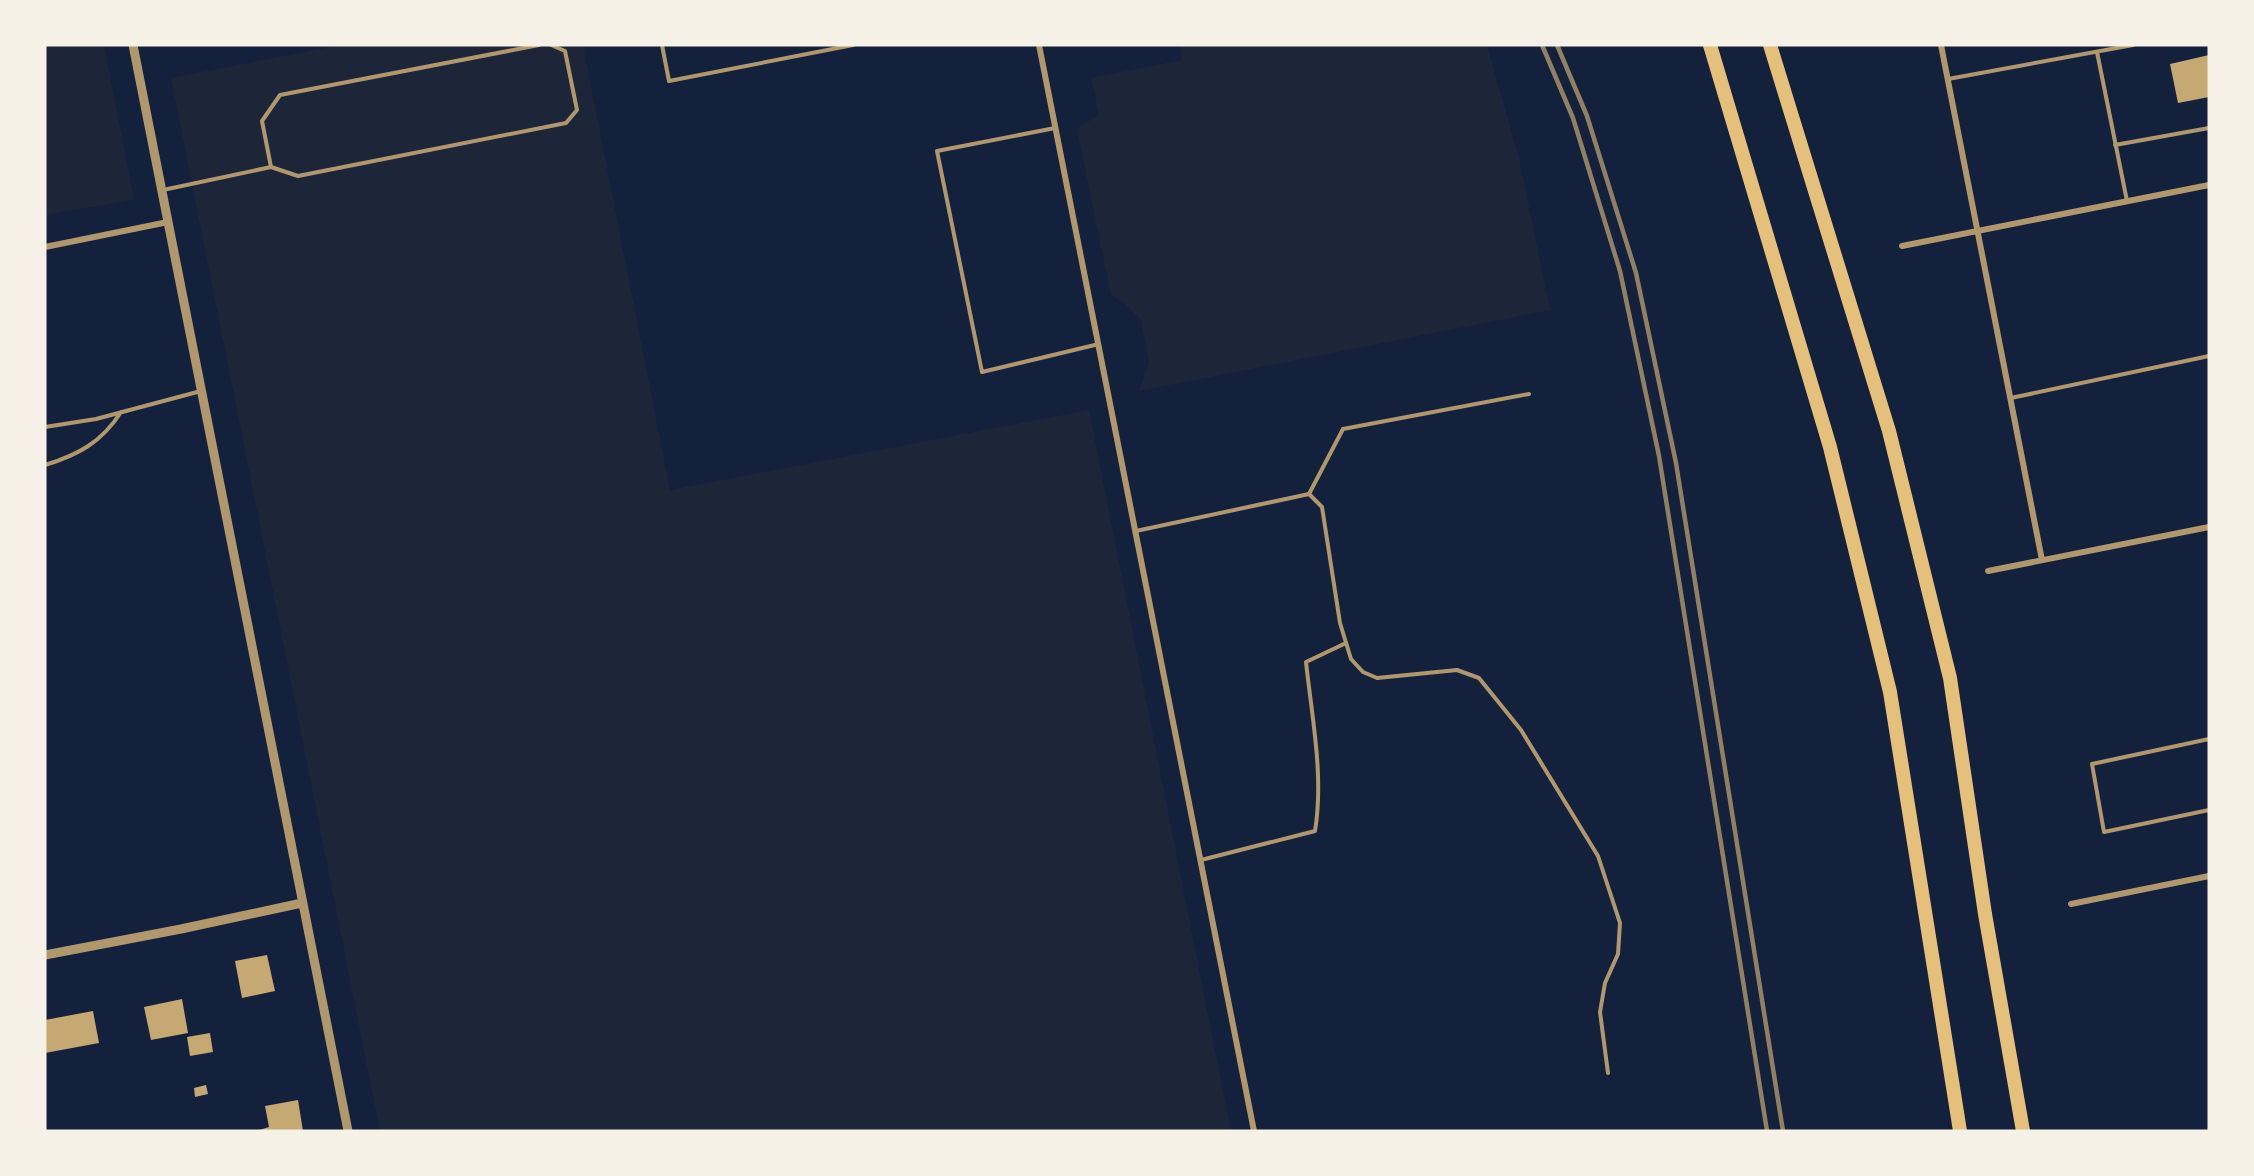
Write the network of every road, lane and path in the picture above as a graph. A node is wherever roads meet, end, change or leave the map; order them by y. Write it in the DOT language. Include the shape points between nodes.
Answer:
graph roads {
  1 [pos="133,45"];
  2 [pos="539,45"];
  3 [pos="551,45"];
  4 [pos="662,45"];
  5 [pos="853,45"];
  6 [pos="1039,45"];
  7 [pos="1710,45"];
  8 [pos="1770,45"];
  9 [pos="1941,45"];
  10 [pos="2133,45"];
  11 [pos="826,48"];
  12 [pos="2097,52"];
  13 [pos="1947,79"];
  14 [pos="1056,128"];
  15 [pos="2209,128"];
  16 [pos="2115,145"];
  17 [pos="271,167"];
  18 [pos="2209,185"];
  19 [pos="162,190"];
  20 [pos="2127,202"];
  21 [pos="168,222"];
  22 [pos="1977,231"];
  23 [pos="1902,246"];
  24 [pos="45,247"];
  25 [pos="1099,344"];
  26 [pos="2209,356"];
  27 [pos="202,391"];
  28 [pos="1529,394"];
  29 [pos="2010,398"];
  30 [pos="121,412"];
  31 [pos="45,427"];
  32 [pos="45,465"];
  33 [pos="1309,494"];
  34 [pos="2209,527"];
  35 [pos="1135,531"];
  36 [pos="2042,560"];
  37 [pos="1988,571"];
  38 [pos="1346,643"];
  39 [pos="2209,739"];
  40 [pos="2209,810"];
  41 [pos="1200,860"];
  42 [pos="2209,876"];
  43 [pos="302,903"];
  44 [pos="2072,904"];
  45 [pos="45,955"];
  46 [pos="1608,1073"];
  47 [pos="348,1131"];
  48 [pos="1254,1131"];
  49 [pos="1960,1131"];
  50 [pos="2023,1131"];
  1 -- 19 [label="street"];
  2 -- 17 [label="lane" via="280,95 262,121"];
  3 -- 17 [label="lane" via="565,51 577,110 566,123 298,176"];
  4 -- 11 [label="lane" via="669,81"];
  5 -- 11 [label="lane"];
  6 -- 14 [label="street"];
  7 -- 49 [label="highway" via="1830,447 1890,692"];
  8 -- 50 [label="highway" via="1889,431 1950,678"];
  9 -- 13 [label="street"];
  10 -- 12 [label="lane"];
  12 -- 13 [label="lane"];
  12 -- 16 [label="lane"];
  13 -- 22 [label="street"];
  14 -- 25 [label="street"];
  14 -- 25 [label="lane" via="937,151 982,372"];
  15 -- 16 [label="lane"];
  16 -- 20 [label="lane"];
  17 -- 19 [label="lane"];
  18 -- 20 [label="street"];
  19 -- 21 [label="street"];
  20 -- 22 [label="street"];
  21 -- 24 [label="street"];
  21 -- 27 [label="street"];
  22 -- 23 [label="street"];
  22 -- 29 [label="street"];
  25 -- 35 [label="street"];
  26 -- 29 [label="lane"];
  27 -- 30 [label="lane"];
  27 -- 43 [label="street"];
  28 -- 33 [label="lane" via="1343,429"];
  29 -- 36 [label="street"];
  30 -- 31 [label="lane"];
  30 -- 32 [label="lane" via="92,446"];
  33 -- 35 [label="lane"];
  33 -- 38 [label="lane" via="1322,507"];
  34 -- 36 [label="street"];
  35 -- 41 [label="street"];
  36 -- 37 [label="street"];
  38 -- 41 [label="lane" via="1306,662 1317,761 1315,831"];
  38 -- 46 [label="lane" via="1350,659 1363,672 1377,678 1457,670 1479,678 1539,759 1598,856 1620,923 1618,954 1605,983 1600,1012"];
  39 -- 40 [label="lane" via="2092,765 2104,832"];
  41 -- 48 [label="street"];
  42 -- 44 [label="street"];
  43 -- 45 [label="street"];
  43 -- 47 [label="street"];
}
